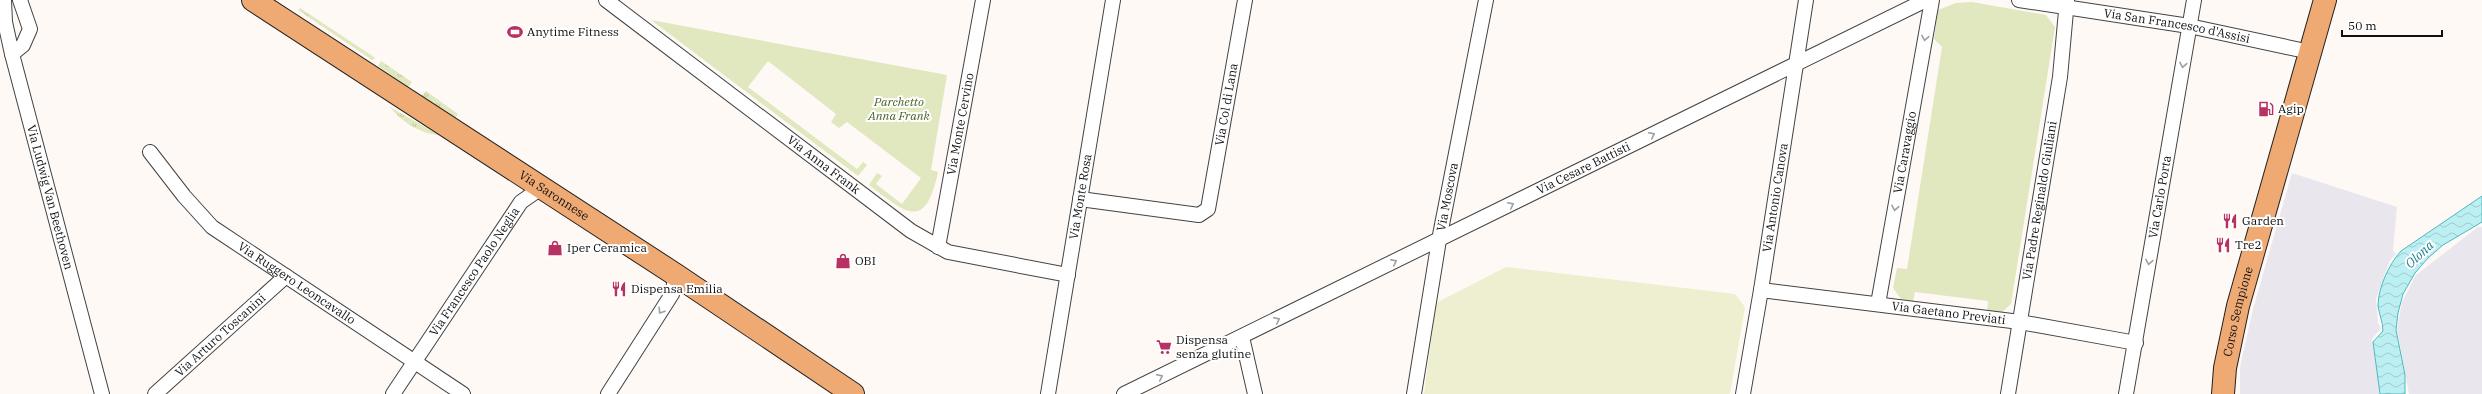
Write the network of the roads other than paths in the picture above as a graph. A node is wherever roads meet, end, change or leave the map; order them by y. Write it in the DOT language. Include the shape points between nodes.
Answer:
graph roads {
  1 [pos="4,0"];
  2 [pos="20,0"];
  3 [pos="253,0"];
  4 [pos="606,0"];
  5 [pos="983,0"];
  6 [pos="1113,0"];
  7 [pos="1245,0"];
  8 [pos="1486,0"];
  9 [pos="1806,0"];
  10 [pos="1926,0"];
  11 [pos="1932,0"];
  12 [pos="2019,0"];
  13 [pos="2194,0"];
  14 [pos="2325,0"];
  15 [pos="2067,4"];
  16 [pos="2189,26"];
  17 [pos="2310,52"];
  18 [pos="12,54"];
  19 [pos="1796,65"];
  20 [pos="150,152"];
  21 [pos="541,188"];
  22 [pos="1080,199"];
  23 [pos="1439,240"];
  24 [pos="938,247"];
  25 [pos="676,275"];
  26 [pos="1068,275"];
  27 [pos="286,276"];
  28 [pos="1761,290"];
  29 [pos="1878,304"];
  30 [pos="2020,322"];
  31 [pos="1242,337"];
  32 [pos="2136,342"];
  33 [pos="414,361"];
  34 [pos="846,393"];
  35 [pos="102,394"];
  36 [pos="155,394"];
  37 [pos="393,394"];
  38 [pos="463,394"];
  39 [pos="608,394"];
  40 [pos="1048,394"];
  41 [pos="1124,394"];
  42 [pos="1255,394"];
  43 [pos="1414,394"];
  44 [pos="1743,394"];
  45 [pos="2008,394"];
  46 [pos="2126,394"];
  47 [pos="2223,394"];
  1 -- 18 [label="street, Via Ludwig Van Beethoven" via="5,22"];
  2 -- 18 [label="street" via="30,29 23,45"];
  3 -- 21 [label="main road, Via Saronnese"];
  4 -- 24 [label="street, Via Anna Frank" via="906,227"];
  5 -- 24 [label="street, Via Monte Cervino"];
  6 -- 22 [label="street, Via Monte Rosa"];
  7 -- 22 [label="street, Via Col di Lana" via="1208,209 1199,215"];
  8 -- 23 [label="street, Via Moscova"];
  9 -- 19 [label="street, Via Antonio Canova"];
  10 -- 19 [label="street, Via Cesare Battisti"];
  11 -- 29 [label="street, Via Caravaggio, one-way"];
  12 -- 15 [label="street, Via San Francesco d'Assisi"];
  13 -- 16 [label="street, Via Carlo Porta"];
  14 -- 17 [label="main road, Corso Sempione"];
  15 -- 16 [label="street, Via San Francesco d'Assisi"];
  15 -- 30 [label="street, Via Padre Reginaldo Giuliani" via="2060,77"];
  16 -- 17 [label="street, Via San Francesco d'Assisi"];
  16 -- 32 [label="street, Via Carlo Porta, one-way"];
  17 -- 47 [label="main road, Corso Sempione" via="2238,306 2225,368"];
  18 -- 35 [label="street, Via Ludwig Van Beethoven"];
  23 -- 19 [label="street, Via Cesare Battisti, one-way"];
  19 -- 28 [label="street, Via Antonio Canova"];
  20 -- 27 [label="street, Via Ruggero Leoncavallo" via="212,227"];
  21 -- 25 [label="main road, Via Saronnese"];
  21 -- 33 [label="street, Via Francesco Paolo Neglia" via="521,202"];
  22 -- 26 [label="street, Via Monte Rosa"];
  31 -- 23 [label="street, Via Cesare Battisti, one-way"];
  23 -- 43 [label="street, Via Moscova"];
  24 -- 26 [label="street, Via Anna Frank" via="959,255"];
  25 -- 34 [label="main road, Via Saronnese"];
  25 -- 39 [label="street, one-way" via="672,294"];
  26 -- 40 [label="street, Via Monte Rosa"];
  27 -- 33 [label="street, Via Ruggero Leoncavallo"];
  27 -- 36 [label="street, Via Arturo Toscanini"];
  28 -- 29 [label="street, Via Gaetano Previati"];
  28 -- 44 [label="street, Via Antonio Canova"];
  29 -- 30 [label="street, Via Gaetano Previati"];
  30 -- 32 [label="street, Via Gaetano Previati"];
  30 -- 45 [label="street, Via Padre Reginaldo Giuliani"];
  41 -- 31 [label="street, Via Cesare Battisti, one-way"];
  31 -- 42 [label="street"];
  32 -- 46 [label="street, Via Carlo Porta"];
  33 -- 37 [label="street, Via Francesco Paolo Neglia"];
  33 -- 38 [label="street, Via Ruggero Leoncavallo"];
}
